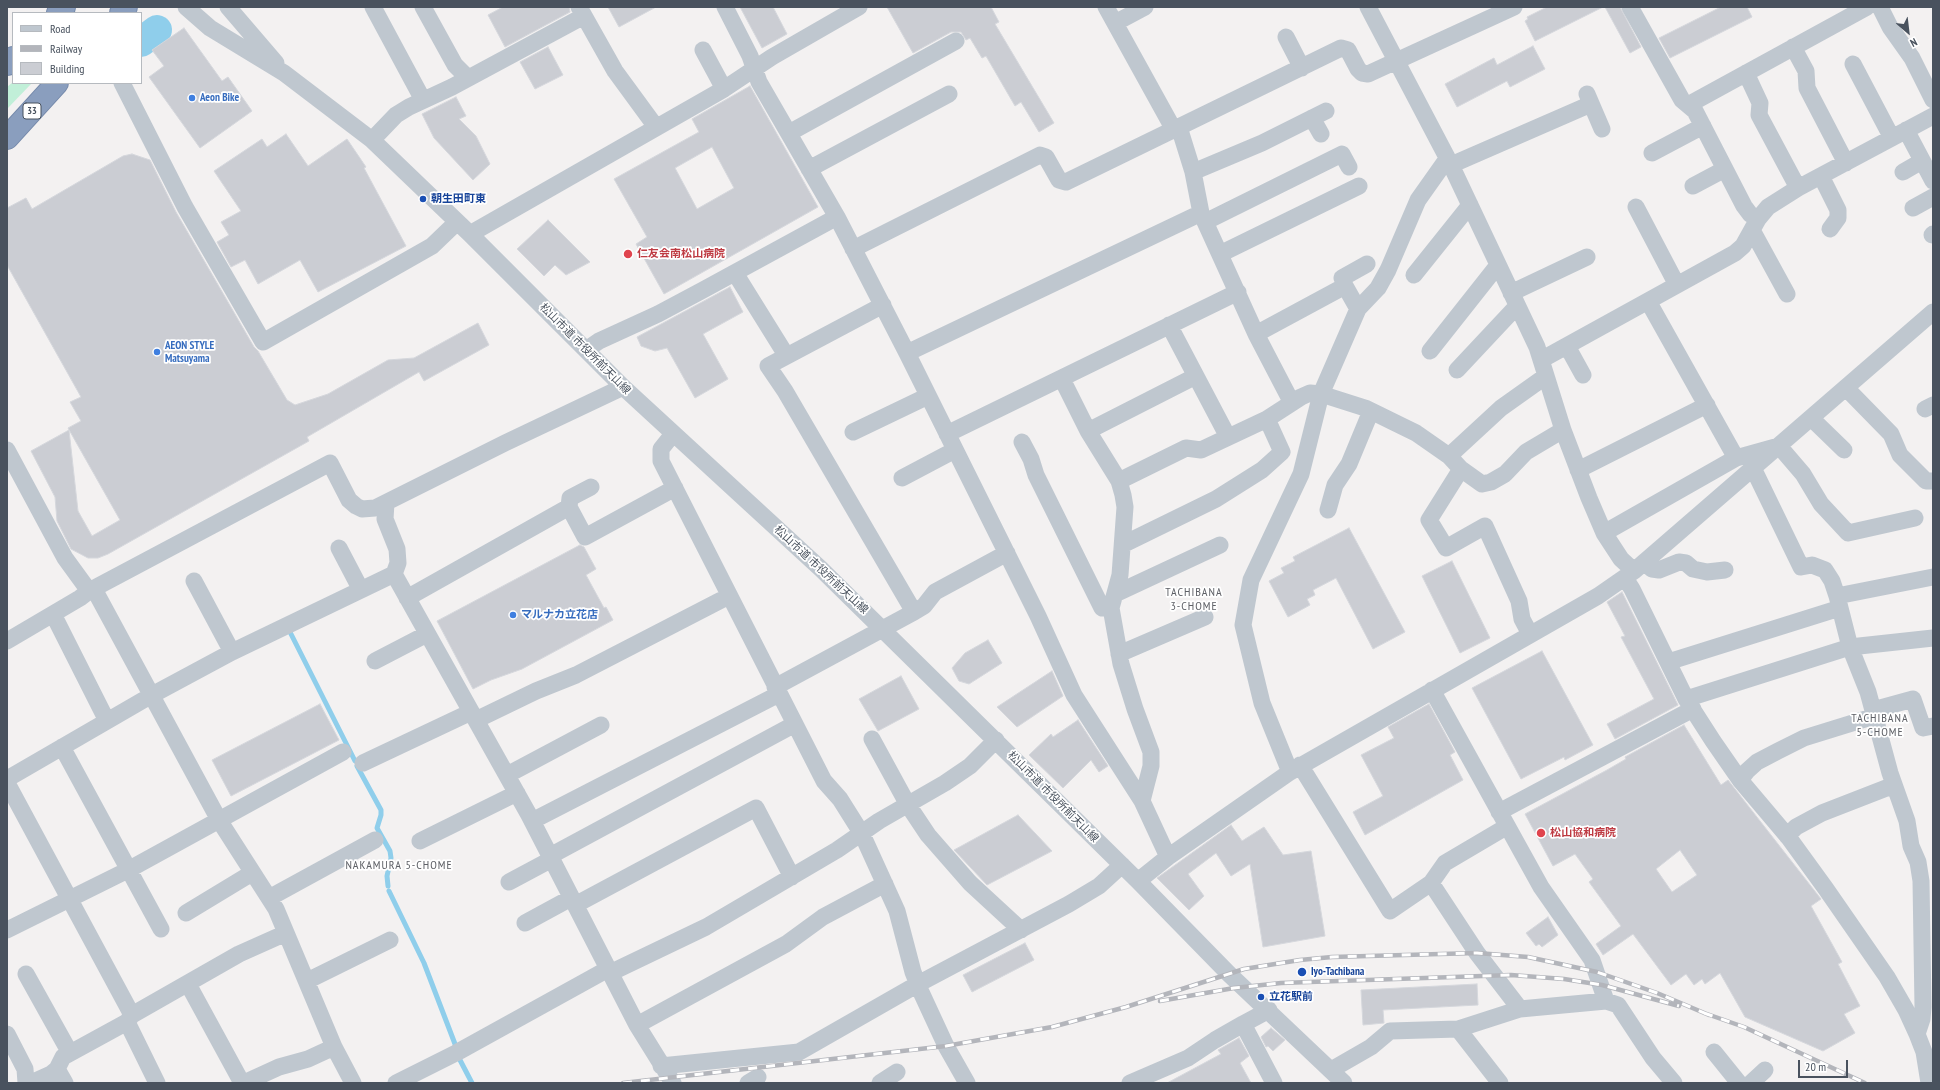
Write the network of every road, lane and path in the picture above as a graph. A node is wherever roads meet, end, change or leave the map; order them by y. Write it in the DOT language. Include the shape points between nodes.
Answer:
graph roads {
  1 [pos="186,7"];
  2 [pos="228,7"];
  3 [pos="373,7"];
  4 [pos="423,7"];
  5 [pos="725,7"];
  6 [pos="859,7"];
  7 [pos="1106,7"];
  8 [pos="1145,7"];
  9 [pos="1368,7"];
  10 [pos="1514,7"];
  11 [pos="1630,7"];
  12 [pos="1867,7"];
  13 [pos="1880,7"];
  14 [pos="582,11"];
  15 [pos="1116,23"];
  16 [pos="1286,37"];
  17 [pos="956,41"];
  18 [pos="1793,47"];
  19 [pos="703,50"];
  20 [pos="1397,60"];
  21 [pos="1854,64"];
  22 [pos="1302,68"];
  23 [pos="755,69"];
  24 [pos="284,73"];
  25 [pos="1746,74"];
  26 [pos="468,78"];
  27 [pos="56,84"];
  28 [pos="123,84"];
  29 [pos="724,90"];
  30 [pos="949,94"];
  31 [pos="423,100"];
  32 [pos="1933,100"];
  33 [pos="1688,105"];
  34 [pos="1933,116"];
  35 [pos="1703,126"];
  36 [pos="656,127"];
  37 [pos="1176,129"];
  38 [pos="1602,129"];
  39 [pos="788,133"];
  40 [pos="1321,134"];
  41 [pos="1899,134"];
  42 [pos="7,138"];
  43 [pos="372,140"];
  44 [pos="1652,153"];
  45 [pos="1922,161"];
  46 [pos="1449,162"];
  47 [pos="1846,163"];
  48 [pos="1349,167"];
  49 [pos="809,169"];
  50 [pos="1725,169"];
  51 [pos="1193,172"];
  52 [pos="1903,172"];
  53 [pos="1821,176"];
  54 [pos="1933,181"];
  55 [pos="1360,186"];
  56 [pos="1693,186"];
  57 [pos="1798,188"];
  58 [pos="1933,198"];
  59 [pos="1470,205"];
  60 [pos="1636,207"];
  61 [pos="1913,208"];
  62 [pos="837,217"];
  63 [pos="1203,217"];
  64 [pos="457,222"];
  65 [pos="1755,225"];
  66 [pos="1830,229"];
  67 [pos="470,234"];
  68 [pos="853,249"];
  69 [pos="1220,254"];
  70 [pos="1587,257"];
  71 [pos="1367,264"];
  72 [pos="1498,265"];
  73 [pos="735,273"];
  74 [pos="1414,275"];
  75 [pos="1342,278"];
  76 [pos="1678,285"];
  77 [pos="1238,292"];
  78 [pos="1787,294"];
  79 [pos="1514,299"];
  80 [pos="1648,301"];
  81 [pos="882,305"];
  82 [pos="1358,309"];
  83 [pos="1933,312"];
  84 [pos="1169,325"];
  85 [pos="1256,334"];
  86 [pos="1567,346"];
  87 [pos="586,350"];
  88 [pos="1430,352"];
  89 [pos="907,353"];
  90 [pos="786,355"];
  91 [pos="1543,368"];
  92 [pos="1457,370"];
  93 [pos="1583,375"];
  94 [pos="1196,376"];
  95 [pos="1062,379"];
  96 [pos="623,387"];
  97 [pos="1846,388"];
  98 [pos="1320,394"];
  99 [pos="928,396"];
  100 [pos="1292,403"];
  101 [pos="1707,405"];
  102 [pos="1371,411"];
  103 [pos="1812,418"];
  104 [pos="1267,419"];
  105 [pos="1563,430"];
  106 [pos="1088,431"];
  107 [pos="854,432"];
  108 [pos="673,434"];
  109 [pos="947,434"];
  110 [pos="1228,437"];
  111 [pos="1022,442"];
  112 [pos="1779,446"];
  113 [pos="7,450"];
  114 [pos="955,450"];
  115 [pos="1844,450"];
  116 [pos="1449,456"];
  117 [pos="1736,458"];
  118 [pos="1754,468"];
  119 [pos="1462,469"];
  120 [pos="1578,470"];
  121 [pos="902,478"];
  122 [pos="1119,481"];
  123 [pos="1933,481"];
  124 [pos="591,487"];
  125 [pos="675,488"];
  126 [pos="386,503"];
  127 [pos="569,507"];
  128 [pos="1328,510"];
  129 [pos="1915,518"];
  130 [pos="1604,533"];
  131 [pos="1124,544"];
  132 [pos="1220,545"];
  133 [pos="339,548"];
  134 [pos="1007,553"];
  135 [pos="1634,570"];
  136 [pos="1725,570"];
  137 [pos="394,574"];
  138 [pos="1933,577"];
  139 [pos="194,581"];
  140 [pos="91,590"];
  141 [pos="361,590"];
  142 [pos="729,596"];
  143 [pos="407,598"];
  144 [pos="1113,599"];
  145 [pos="1839,602"];
  146 [pos="914,612"];
  147 [pos="53,614"];
  148 [pos="1205,617"];
  149 [pos="882,628"];
  150 [pos="427,634"];
  151 [pos="1530,634"];
  152 [pos="1933,638"];
  153 [pos="7,641"];
  154 [pos="1850,647"];
  155 [pos="232,652"];
  156 [pos="1119,654"];
  157 [pos="375,661"];
  158 [pos="1668,662"];
  159 [pos="1432,690"];
  160 [pos="777,691"];
  161 [pos="152,695"];
  162 [pos="1690,704"];
  163 [pos="1874,713"];
  164 [pos="473,716"];
  165 [pos="107,721"];
  166 [pos="795,724"];
  167 [pos="601,725"];
  168 [pos="1933,726"];
  169 [pos="872,739"];
  170 [pos="996,740"];
  171 [pos="62,747"];
  172 [pos="343,752"];
  173 [pos="363,763"];
  174 [pos="1295,769"];
  175 [pos="507,775"];
  176 [pos="7,779"];
  177 [pos="1740,780"];
  178 [pos="7,783"];
  179 [pos="1894,785"];
  180 [pos="517,793"];
  181 [pos="1142,801"];
  182 [pos="908,805"];
  183 [pos="1502,819"];
  184 [pos="219,820"];
  185 [pos="532,821"];
  186 [pos="862,834"];
  187 [pos="1787,836"];
  188 [pos="375,840"];
  189 [pos="420,841"];
  190 [pos="1168,856"];
  191 [pos="551,857"];
  192 [pos="1122,865"];
  193 [pos="128,870"];
  194 [pos="252,873"];
  195 [pos="792,877"];
  196 [pos="1138,881"];
  197 [pos="509,882"];
  198 [pos="1431,883"];
  199 [pos="885,884"];
  200 [pos="270,898"];
  201 [pos="69,900"];
  202 [pos="573,901"];
  203 [pos="1927,902"];
  204 [pos="186,913"];
  205 [pos="525,923"];
  206 [pos="160,929"];
  207 [pos="7,930"];
  208 [pos="1021,930"];
  209 [pos="1928,930"];
  210 [pos="286,933"];
  211 [pos="390,940"];
  212 [pos="609,971"];
  213 [pos="26,974"];
  214 [pos="306,981"];
  215 [pos="188,984"];
  216 [pos="918,984"];
  217 [pos="1606,1001"];
  218 [pos="1520,1009"];
  219 [pos="1269,1010"];
  220 [pos="129,1019"];
  221 [pos="1243,1024"];
  222 [pos="637,1025"];
  223 [pos="1458,1029"];
  224 [pos="7,1034"];
  225 [pos="1917,1034"];
  226 [pos="334,1047"];
  227 [pos="1714,1052"];
  228 [pos="70,1053"];
  229 [pos="661,1066"];
  230 [pos="1331,1070"];
  231 [pos="1765,1070"];
  232 [pos="898,1072"];
  233 [pos="61,1076"];
  234 [pos="26,1083"];
  235 [pos="31,1083"];
  236 [pos="157,1083"];
  237 [pos="243,1083"];
  238 [pos="353,1083"];
  239 [pos="396,1083"];
  240 [pos="673,1083"];
  241 [pos="880,1083"];
  242 [pos="967,1083"];
  243 [pos="1130,1083"];
  244 [pos="1274,1083"];
  245 [pos="1344,1083"];
  246 [pos="1500,1083"];
  247 [pos="1674,1083"];
  248 [pos="1739,1083"];
  249 [pos="1751,1083"];
  250 [pos="1929,1083"];
  1 -- 24 [label="street, 松山市道 市役所前天山線" via="210,28"];
  2 -- 24 [label="street, 松山市道 市役所前天山線"];
  3 -- 31 [label="street"];
  4 -- 26 [label="street" via="455,65"];
  5 -- 23 [label="street"];
  6 -- 23 [label="street"];
  7 -- 15 [label="street"];
  8 -- 15 [label="street"];
  9 -- 20 [label="street"];
  10 -- 20 [label="street"];
  11 -- 33 [label="street" via="1682,100"];
  12 -- 18 [label="street"];
  13 -- 32 [label="street" via="1890,28 1912,58"];
  14 -- 26 [label="street"];
  14 -- 36 [label="street" via="615,71"];
  15 -- 37 [label="street"];
  16 -- 22 [label="street"];
  17 -- 39 [label="street"];
  18 -- 25 [label="street"];
  18 -- 47 [label="street" via="1806,71 1807,88"];
  19 -- 29 [label="street"];
  20 -- 22 [label="street" via="1368,74 1362,73 1348,50 1341,48"];
  20 -- 46 [label="street"];
  21 -- 41 [label="street"];
  22 -- 37 [label="street"];
  23 -- 29 [label="street"];
  23 -- 39 [label="street" via="759,82"];
  24 -- 43 [label="street, 松山市道 市役所前天山線"];
  25 -- 33 [label="street"];
  25 -- 57 [label="street" via="1760,103 1759,115"];
  26 -- 31 [label="street"];
  27 -- 42 [label="highway, 33"];
  28 -- 64 [label="street" via="182,201 263,342 432,246"];
  29 -- 36 [label="street"];
  30 -- 49 [label="street"];
  31 -- 43 [label="street" via="396,115"];
  33 -- 35 [label="street" via="1695,111"];
  34 -- 41 [label="street"];
  35 -- 44 [label="street"];
  35 -- 50 [label="street"];
  36 -- 67 [label="street"];
  37 -- 51 [label="street"];
  37 -- 68 [label="street" via="1066,182 1059,180 1046,157 1040,155"];
  38 -- 46 [label="street" via="1589,99"];
  39 -- 49 [label="street"];
  40 -- 51 [label="street" via="1319,114"];
  41 -- 45 [label="street"];
  41 -- 47 [label="street"];
  43 -- 64 [label="street, 松山市道 市役所前天山線"];
  45 -- 52 [label="street"];
  45 -- 54 [label="street"];
  46 -- 59 [label="street"];
  46 -- 82 [label="street" via="1418,200 1388,270 1378,288"];
  47 -- 53 [label="street"];
  48 -- 63 [label="street" via="1342,154"];
  49 -- 62 [label="street"];
  50 -- 56 [label="street"];
  50 -- 65 [label="street"];
  51 -- 63 [label="street"];
  53 -- 57 [label="street"];
  53 -- 66 [label="street" via="1838,210 1838,218"];
  55 -- 69 [label="street"];
  57 -- 65 [label="street" via="1768,207"];
  58 -- 61 [label="street"];
  59 -- 72 [label="street"];
  59 -- 74 [label="street"];
  60 -- 76 [label="street"];
  62 -- 68 [label="street"];
  62 -- 73 [label="street"];
  63 -- 69 [label="street"];
  63 -- 89 [label="street"];
  64 -- 67 [label="street, 松山市道 市役所前天山線"];
  65 -- 76 [label="street" via="1743,246"];
  65 -- 78 [label="street"];
  67 -- 87 [label="street, 松山市道 市役所前天山線"];
  68 -- 81 [label="street"];
  69 -- 77 [label="street"];
  70 -- 79 [label="street"];
  71 -- 75 [label="street"];
  72 -- 79 [label="street"];
  72 -- 88 [label="street"];
  73 -- 87 [label="street" via="658,314 599,341"];
  73 -- 90 [label="street"];
  75 -- 82 [label="street"];
  75 -- 85 [label="street"];
  76 -- 80 [label="street"];
  77 -- 84 [label="street"];
  77 -- 85 [label="street"];
  79 -- 91 [label="street"];
  79 -- 92 [label="street"];
  80 -- 86 [label="street"];
  80 -- 101 [label="street"];
  81 -- 89 [label="street"];
  81 -- 90 [label="street"];
  82 -- 98 [label="street"];
  83 -- 97 [label="street"];
  84 -- 94 [label="street"];
  84 -- 95 [label="street"];
  85 -- 100 [label="street"];
  86 -- 91 [label="street"];
  86 -- 93 [label="street"];
  87 -- 96 [label="street, 松山市道 市役所前天山線"];
  89 -- 99 [label="street"];
  90 -- 146 [label="street" via="768,366 785,390"];
  91 -- 105 [label="street"];
  91 -- 116 [label="street"];
  94 -- 106 [label="street"];
  94 -- 110 [label="street"];
  95 -- 106 [label="street"];
  95 -- 109 [label="street"];
  96 -- 108 [label="street, 松山市道 市役所前天山線"];
  96 -- 126 [label="street" via="506,442"];
  97 -- 103 [label="street"];
  97 -- 123 [label="street" via="1891,434 1900,455 1926,481"];
  98 -- 100 [label="street" via="1310,393"];
  98 -- 102 [label="street"];
  98 -- 174 [label="street" via="1301,474 1251,580 1243,626 1262,703"];
  99 -- 107 [label="street"];
  99 -- 109 [label="street"];
  100 -- 104 [label="street"];
  101 -- 117 [label="street"];
  101 -- 120 [label="street"];
  102 -- 116 [label="street" via="1416,433"];
  102 -- 128 [label="street" via="1349,464 1335,485"];
  103 -- 112 [label="street"];
  103 -- 115 [label="street"];
  104 -- 110 [label="street"];
  104 -- 131 [label="street" via="1282,452 1262,470 1216,499"];
  105 -- 119 [label="street" via="1526,452 1505,474 1490,482 1482,484"];
  105 -- 120 [label="street"];
  106 -- 122 [label="street"];
  108 -- 125 [label="street" via="661,449 661,461"];
  108 -- 149 [label="street, 松山市道 市役所前天山線"];
  109 -- 114 [label="street"];
  110 -- 122 [label="street" via="1201,450 1186,448"];
  111 -- 144 [label="street" via="1102,608"];
  112 -- 117 [label="street"];
  112 -- 118 [label="street"];
  112 -- 129 [label="street" via="1803,474 1821,504 1848,533"];
  113 -- 140 [label="street" via="65,558"];
  114 -- 121 [label="street"];
  114 -- 134 [label="street"];
  116 -- 119 [label="street"];
  117 -- 130 [label="street"];
  118 -- 135 [label="street"];
  118 -- 145 [label="street" via="1801,567 1812,565 1825,570 1832,581"];
  119 -- 151 [label="street" via="1429,520 1446,548 1485,526 1519,601 1522,619"];
  120 -- 130 [label="street"];
  122 -- 131 [label="street" via="1125,507"];
  124 -- 127 [label="street" via="570,498"];
  125 -- 127 [label="street" via="585,537"];
  125 -- 142 [label="street"];
  126 -- 137 [label="street" via="385,519 396,549 398,563"];
  126 -- 140 [label="street" via="369,509 356,506 350,500 330,463"];
  127 -- 143 [label="street"];
  130 -- 135 [label="street" via="1621,559"];
  131 -- 144 [label="street" via="1120,575"];
  132 -- 144 [label="street"];
  133 -- 141 [label="street"];
  134 -- 146 [label="street" via="935,592 924,606"];
  134 -- 181 [label="street" via="1074,696"];
  135 -- 136 [label="street" via="1659,570 1679,562 1707,572"];
  135 -- 151 [label="street" via="1598,596"];
  135 -- 158 [label="street" via="1632,589"];
  137 -- 141 [label="street"];
  137 -- 143 [label="street"];
  138 -- 145 [label="street"];
  139 -- 155 [label="street"];
  140 -- 147 [label="street"];
  140 -- 161 [label="street"];
  141 -- 155 [label="street"];
  142 -- 160 [label="street"];
  142 -- 164 [label="street" via="576,675"];
  143 -- 150 [label="street"];
  144 -- 156 [label="street" via="1111,608"];
  145 -- 154 [label="street"];
  145 -- 158 [label="street"];
  146 -- 149 [label="street"];
  147 -- 153 [label="street"];
  147 -- 165 [label="street"];
  148 -- 156 [label="street"];
  149 -- 160 [label="street"];
  149 -- 170 [label="street, 松山市道 市役所前天山線"];
  150 -- 157 [label="street"];
  150 -- 164 [label="street"];
  151 -- 159 [label="street"];
  152 -- 154 [label="street"];
  154 -- 162 [label="street"];
  154 -- 163 [label="street"];
  155 -- 161 [label="street"];
  156 -- 181 [label="street" via="1151,752 1151,766"];
  158 -- 162 [label="street"];
  159 -- 174 [label="street"];
  159 -- 183 [label="street"];
  160 -- 166 [label="street"];
  160 -- 185 [label="street"];
  161 -- 165 [label="street"];
  161 -- 184 [label="street"];
  162 -- 177 [label="street"];
  162 -- 183 [label="street"];
  163 -- 168 [label="street" via="1913,699 1923,728"];
  163 -- 177 [label="street" via="1804,738 1757,762"];
  163 -- 179 [label="street"];
  164 -- 173 [label="street"];
  164 -- 175 [label="street"];
  165 -- 171 [label="street"];
  166 -- 186 [label="street" via="824,781 840,799"];
  166 -- 191 [label="street"];
  167 -- 175 [label="street"];
  169 -- 182 [label="street"];
  170 -- 182 [label="street" via="970,766"];
  170 -- 192 [label="street, 松山市道 市役所前天山線"];
  171 -- 176 [label="street"];
  171 -- 193 [label="street"];
  172 -- 184 [label="street"];
  174 -- 190 [label="street"];
  174 -- 198 [label="street" via="1390,911"];
  175 -- 180 [label="street"];
  177 -- 187 [label="street"];
  178 -- 201 [label="street"];
  179 -- 187 [label="street" via="1822,813 1796,827"];
  179 -- 203 [label="street" via="1907,821 1911,846 1918,862"];
  180 -- 185 [label="street"];
  180 -- 189 [label="street"];
  181 -- 190 [label="street"];
  182 -- 186 [label="street"];
  182 -- 208 [label="street" via="928,835 965,878"];
  183 -- 198 [label="street" via="1445,863"];
  183 -- 217 [label="street" via="1541,887 1592,960"];
  184 -- 193 [label="street"];
  184 -- 194 [label="street"];
  185 -- 191 [label="street"];
  186 -- 195 [label="street"];
  186 -- 199 [label="street"];
  187 -- 225 [label="street" via="1867,946 1906,1010"];
  188 -- 200 [label="street"];
  190 -- 196 [label="street"];
  191 -- 197 [label="street"];
  191 -- 202 [label="street"];
  192 -- 196 [label="street, 松山市道 市役所前天山線"];
  192 -- 208 [label="street" via="1099,886"];
  193 -- 201 [label="street"];
  193 -- 206 [label="street"];
  194 -- 200 [label="street"];
  194 -- 204 [label="street"];
  195 -- 202 [label="street" via="756,808"];
  195 -- 212 [label="street" via="706,928"];
  196 -- 219 [label="street, 松山市道 市役所前天山線" via="1229,974"];
  198 -- 218 [label="street" via="1477,953"];
  199 -- 216 [label="street" via="897,911"];
  199 -- 222 [label="street" via="823,917 772,952"];
  200 -- 210 [label="street"];
  201 -- 207 [label="street"];
  201 -- 220 [label="street"];
  202 -- 205 [label="street"];
  202 -- 212 [label="street"];
  203 -- 209 [label="street"];
  208 -- 216 [label="street"];
  209 -- 225 [label="street" via="1922,1019"];
  210 -- 214 [label="street"];
  210 -- 215 [label="street" via="239,954"];
  211 -- 214 [label="street"];
  212 -- 222 [label="street"];
  212 -- 239 [label="street"];
  213 -- 228 [label="street"];
  214 -- 226 [label="street"];
  215 -- 220 [label="street"];
  215 -- 237 [label="street"];
  216 -- 229 [label="street" via="799,1052"];
  216 -- 242 [label="street" via="946,1046"];
  217 -- 218 [label="street"];
  217 -- 247 [label="street" via="1618,1005 1652,1058"];
  218 -- 223 [label="street"];
  219 -- 221 [label="street"];
  219 -- 230 [label="street, 松山市道 市役所前天山線"];
  220 -- 228 [label="street"];
  220 -- 236 [label="street"];
  221 -- 243 [label="street" via="1188,1058"];
  221 -- 244 [label="street"];
  222 -- 229 [label="street"];
  223 -- 230 [label="street" via="1390,1031 1371,1047"];
  223 -- 246 [label="street"];
  224 -- 234 [label="street" via="25,1069"];
  225 -- 250 [label="street" via="1924,1052"];
  226 -- 237 [label="street" via="308,1060 279,1068"];
  226 -- 238 [label="street"];
  227 -- 248 [label="street"];
  228 -- 233 [label="street" via="63,1057"];
  229 -- 240 [label="street"];
  230 -- 245 [label="street, 松山市道 市役所前天山線"];
  231 -- 249 [label="street"];
  232 -- 241 [label="street"];
  233 -- 235 [label="street" via="51,1074"];
}
